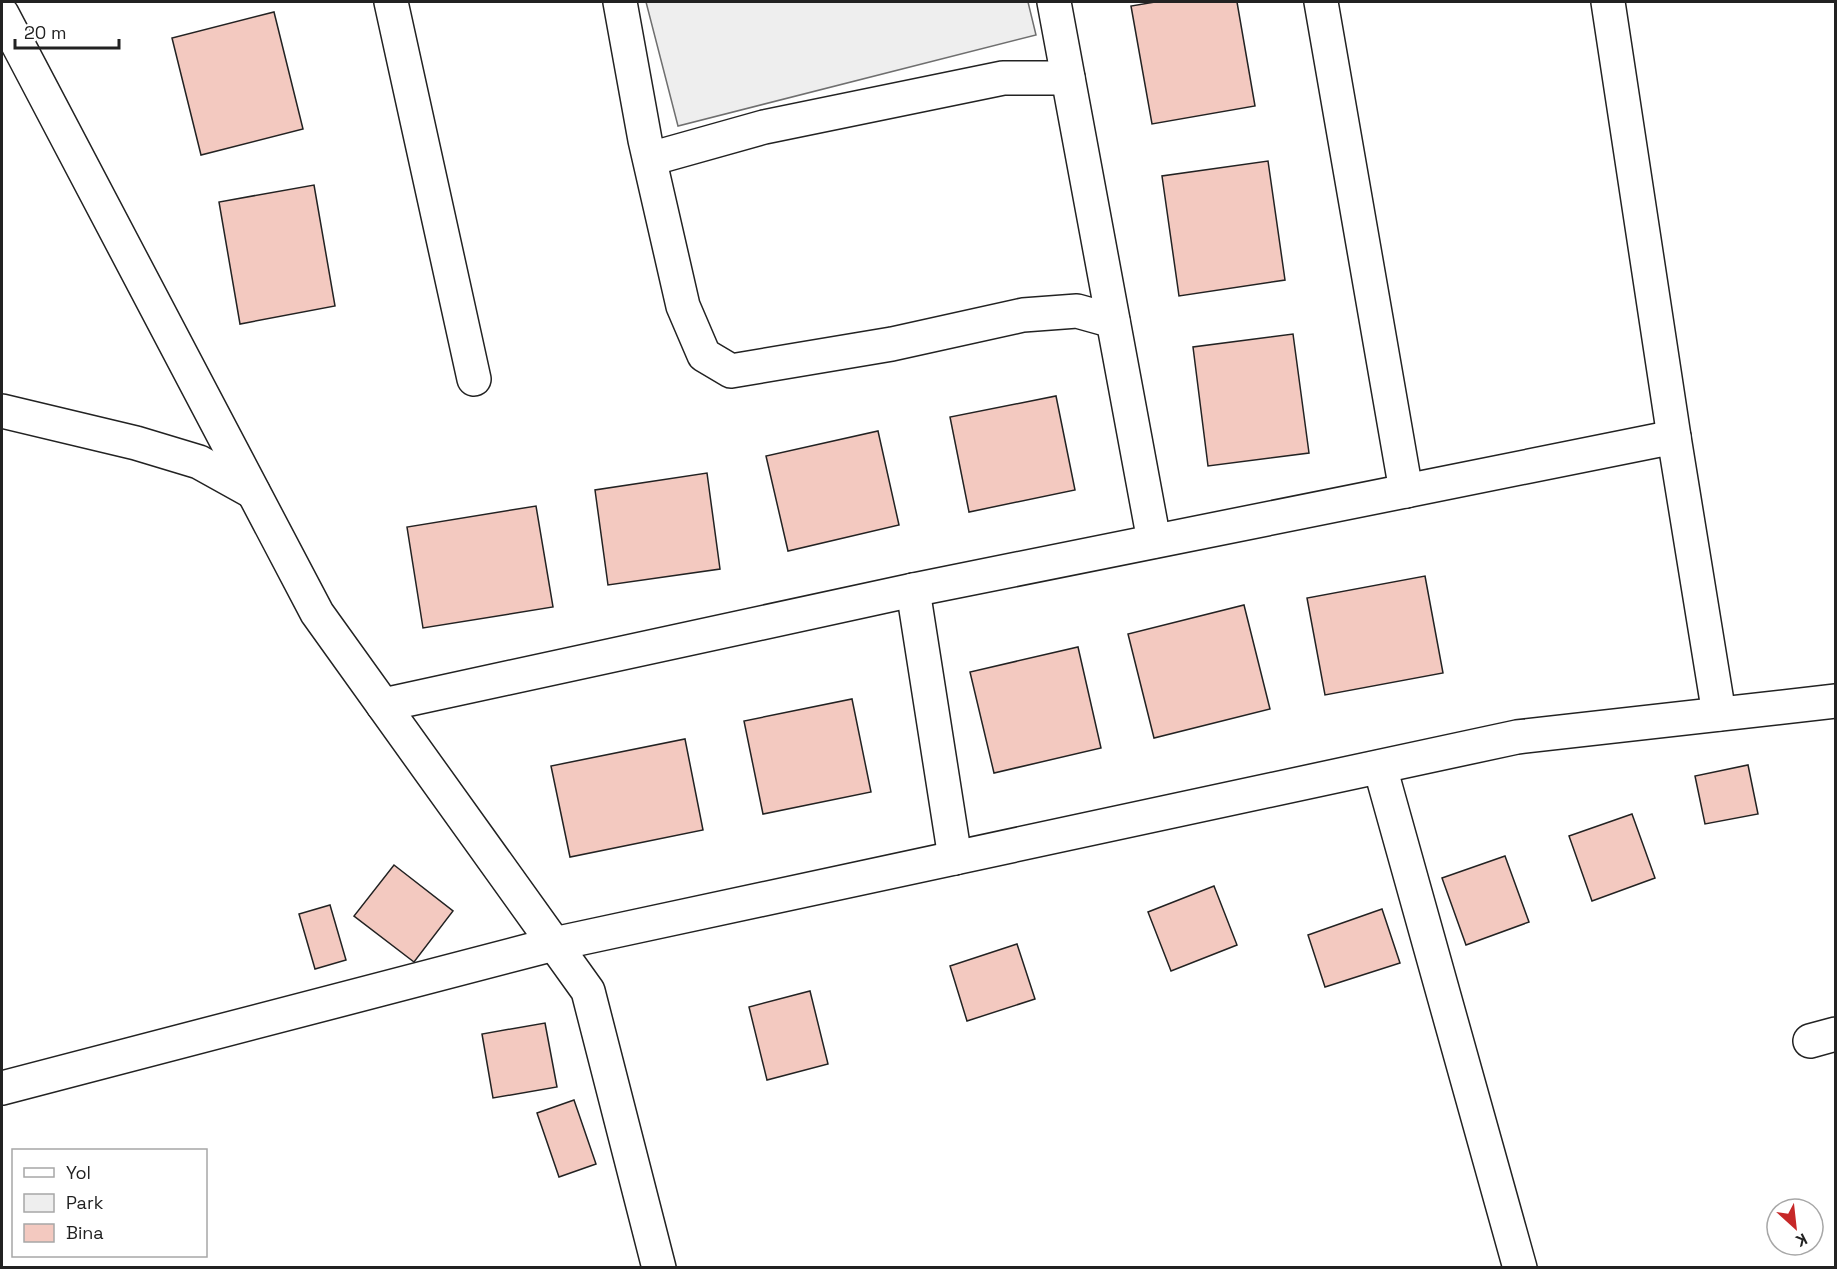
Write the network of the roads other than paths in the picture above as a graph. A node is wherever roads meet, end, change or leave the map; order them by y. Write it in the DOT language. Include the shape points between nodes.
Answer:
graph roads {
  1 [pos="391,2"];
  2 [pos="620,2"];
  3 [pos="1054,2"];
  4 [pos="1321,2"];
  5 [pos="1608,2"];
  6 [pos="2,14"];
  7 [pos="1068,78"];
  8 [pos="650,159"];
  9 [pos="1113,321"];
  10 [pos="474,379"];
  11 [pos="2,411"];
  12 [pos="1674,437"];
  13 [pos="1406,491"];
  14 [pos="253,492"];
  15 [pos="1154,541"];
  16 [pos="913,590"];
  17 [pos="1836,701"];
  18 [pos="382,705"];
  19 [pos="1719,714"];
  20 [pos="1380,767"];
  21 [pos="955,858"];
  22 [pos="554,944"];
  23 [pos="2,1088"];
  24 [pos="659,1268"];
  25 [pos="1520,1268"];
  1 -- 10 [label="street"];
  2 -- 8 [label="street"];
  3 -- 7 [label="street"];
  4 -- 13 [label="street"];
  5 -- 12 [label="street"];
  6 -- 14 [label="street"];
  7 -- 8 [label="street" via="1003,78 764,127"];
  7 -- 9 [label="street"];
  8 -- 9 [label="street" via="683,306 704,355 730,371 892,344 1023,315 1077,311"];
  9 -- 15 [label="street"];
  11 -- 14 [label="street" via="200,462"];
  12 -- 13 [label="street"];
  12 -- 19 [label="street"];
  13 -- 15 [label="street"];
  14 -- 18 [label="street" via="317,613"];
  15 -- 16 [label="street"];
  16 -- 18 [label="street"];
  16 -- 21 [label="street"];
  17 -- 19 [label="street"];
  18 -- 22 [label="street"];
  19 -- 20 [label="street" via="1516,737"];
  20 -- 21 [label="street"];
  20 -- 25 [label="street"];
  21 -- 22 [label="street"];
  22 -- 23 [label="street"];
  22 -- 24 [label="street" via="588,992"];
}
